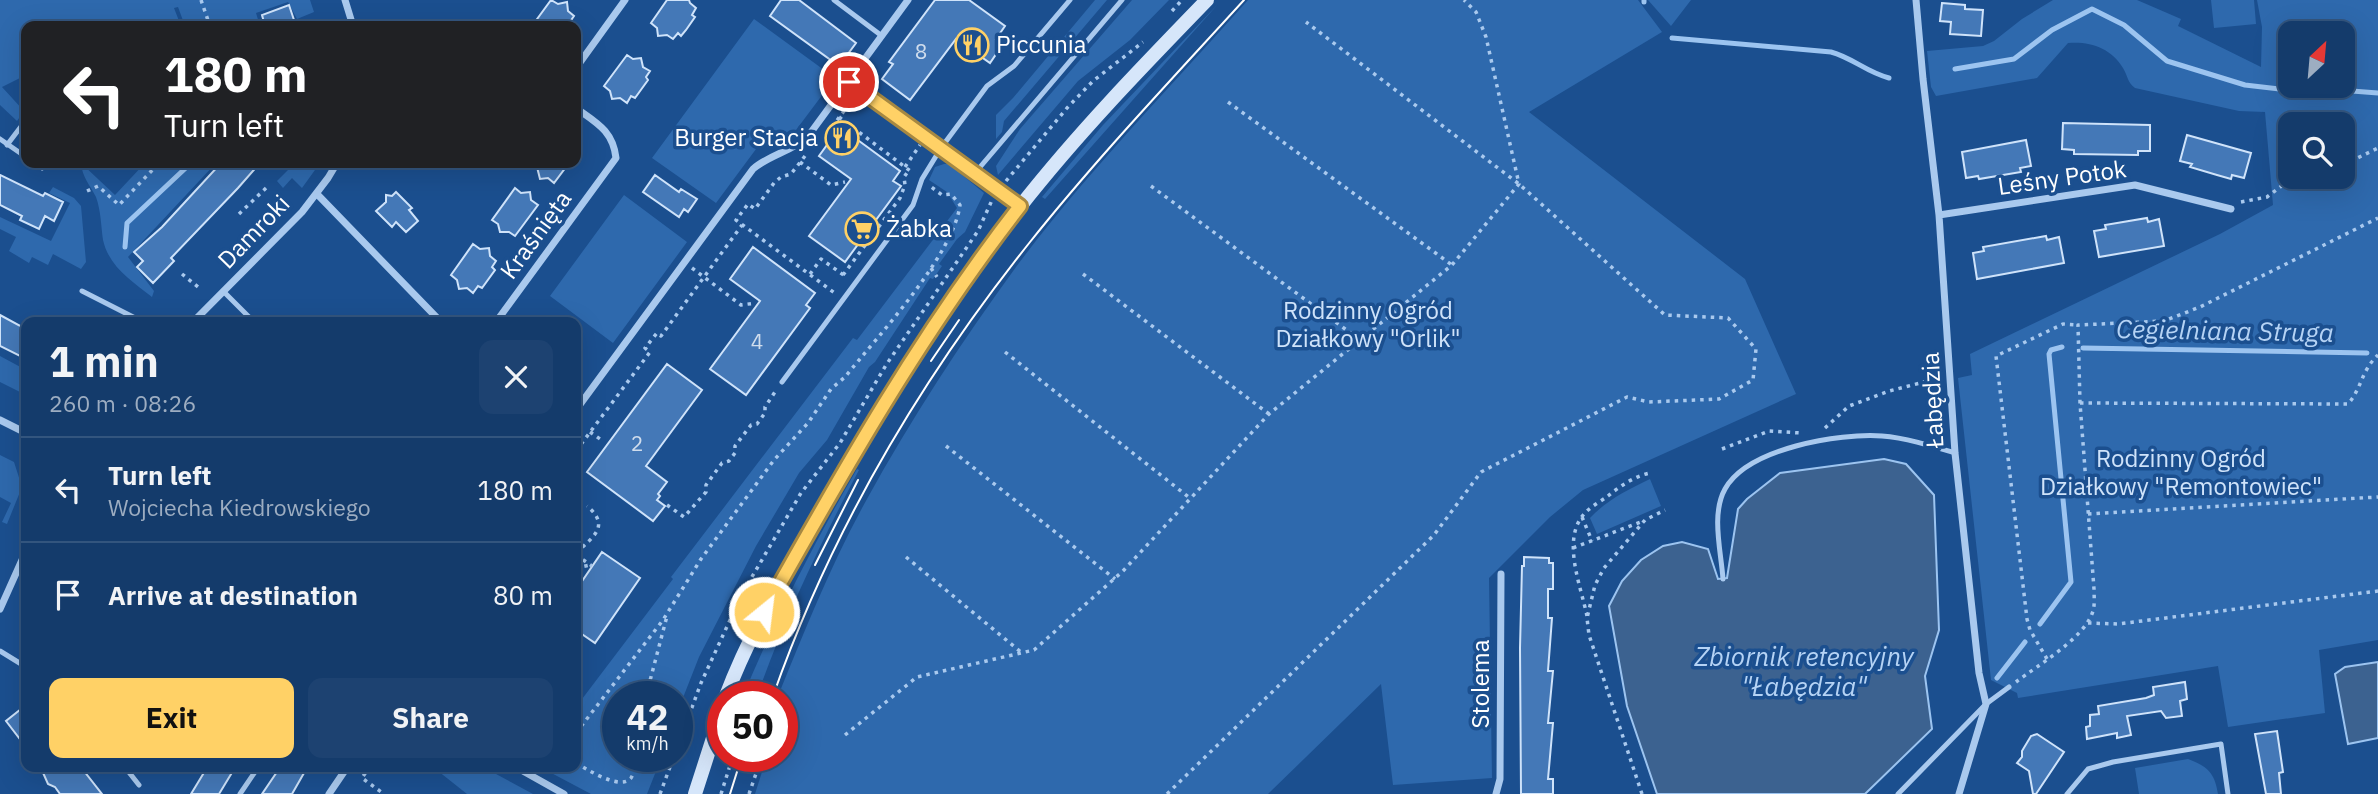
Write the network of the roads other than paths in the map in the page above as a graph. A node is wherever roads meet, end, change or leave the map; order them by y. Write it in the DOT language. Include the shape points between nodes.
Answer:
graph roads {
  1 [pos="345,0"];
  2 [pos="625,0"];
  3 [pos="834,0"];
  4 [pos="908,0"];
  5 [pos="1070,0"];
  6 [pos="1122,0"];
  7 [pos="1207,0"];
  8 [pos="1916,0"];
  9 [pos="351,21"];
  10 [pos="882,36"];
  11 [pos="581,61"];
  12 [pos="849,82"];
  13 [pos="581,112"];
  14 [pos="21,127"];
  15 [pos="0,139"];
  16 [pos="8,145"];
  17 [pos="941,148"];
  18 [pos="21,154"];
  19 [pos="334,168"];
  20 [pos="975,173"];
  21 [pos="317,194"];
  22 [pos="1020,206"];
  23 [pos="2231,209"];
  24 [pos="1939,215"];
  25 [pos="82,291"];
  26 [pos="223,292"];
  27 [pos="133,317"];
  28 [pos="198,317"];
  29 [pos="249,317"];
  30 [pos="437,317"];
  31 [pos="500,317"];
  32 [pos="782,382"];
  33 [pos="581,403"];
  34 [pos="0,420"];
  35 [pos="21,430"];
  36 [pos="1955,453"];
  37 [pos="21,562"];
  38 [pos="1501,574"];
  39 [pos="1723,579"];
  40 [pos="0,608"];
  41 [pos="0,651"];
  42 [pos="21,664"];
  43 [pos="733,681"];
  44 [pos="2009,687"];
  45 [pos="1986,704"];
  46 [pos="707,757"];
  47 [pos="129,772"];
  48 [pos="255,772"];
  49 [pos="344,772"];
  50 [pos="525,772"];
  51 [pos="139,785"];
  52 [pos="240,794"];
  53 [pos="329,794"];
  54 [pos="564,794"];
  55 [pos="695,794"];
  56 [pos="1496,794"];
  57 [pos="1898,794"];
  58 [pos="1959,794"];
  59 [pos="2067,794"];
  60 [pos="2228,794"];
  1 -- 9 [label="street"];
  2 -- 11 [label="street"];
  3 -- 10 [label="lane"];
  4 -- 10 [label="street"];
  5 -- 17 [label="lane" via="1014,66 987,86"];
  6 -- 20 [label="lane"];
  7 -- 22 [label="main road" via="1094,119"];
  8 -- 24 [label="street, Łabędzia"];
  10 -- 12 [label="street"];
  12 -- 17 [label="street"];
  12 -- 33 [label="street" via="804,140 753,169"];
  13 -- 31 [label="street, Kraśnięta" via="614,142 616,158"];
  14 -- 16 [label="lane"];
  15 -- 16 [label="lane"];
  16 -- 18 [label="lane"];
  17 -- 20 [label="street"];
  17 -- 32 [label="lane" via="913,205"];
  19 -- 21 [label="street, Damroki"];
  20 -- 22 [label="street"];
  21 -- 26 [label="street, Damroki"];
  21 -- 30 [label="street"];
  22 -- 43 [label="main road" via="928,333 848,465 764,612"];
  23 -- 24 [label="street, Leśny Potok" via="2135,185"];
  24 -- 36 [label="street, Łabędzia"];
  25 -- 27 [label="lane"];
  26 -- 28 [label="street, Damroki"];
  26 -- 29 [label="lane"];
  34 -- 35 [label="street"];
  36 -- 39 [label="lane" via="1883,436 1840,437 1768,456 1738,471 1724,490 1717,512"];
  36 -- 45 [label="street, Łabędzia"];
  37 -- 40 [label="street"];
  38 -- 56 [label="street, Stolema" via="1500,779"];
  41 -- 42 [label="lane"];
  44 -- 45 [label="lane"];
  45 -- 57 [label="lane"];
  45 -- 58 [label="street, Łabędzia"];
  46 -- 55 [label="main road"];
  47 -- 51 [label="lane"];
  48 -- 52 [label="lane"];
  49 -- 53 [label="street"];
  50 -- 54 [label="street"];
  59 -- 60 [label="lane" via="2088,769 2221,744"];
}
